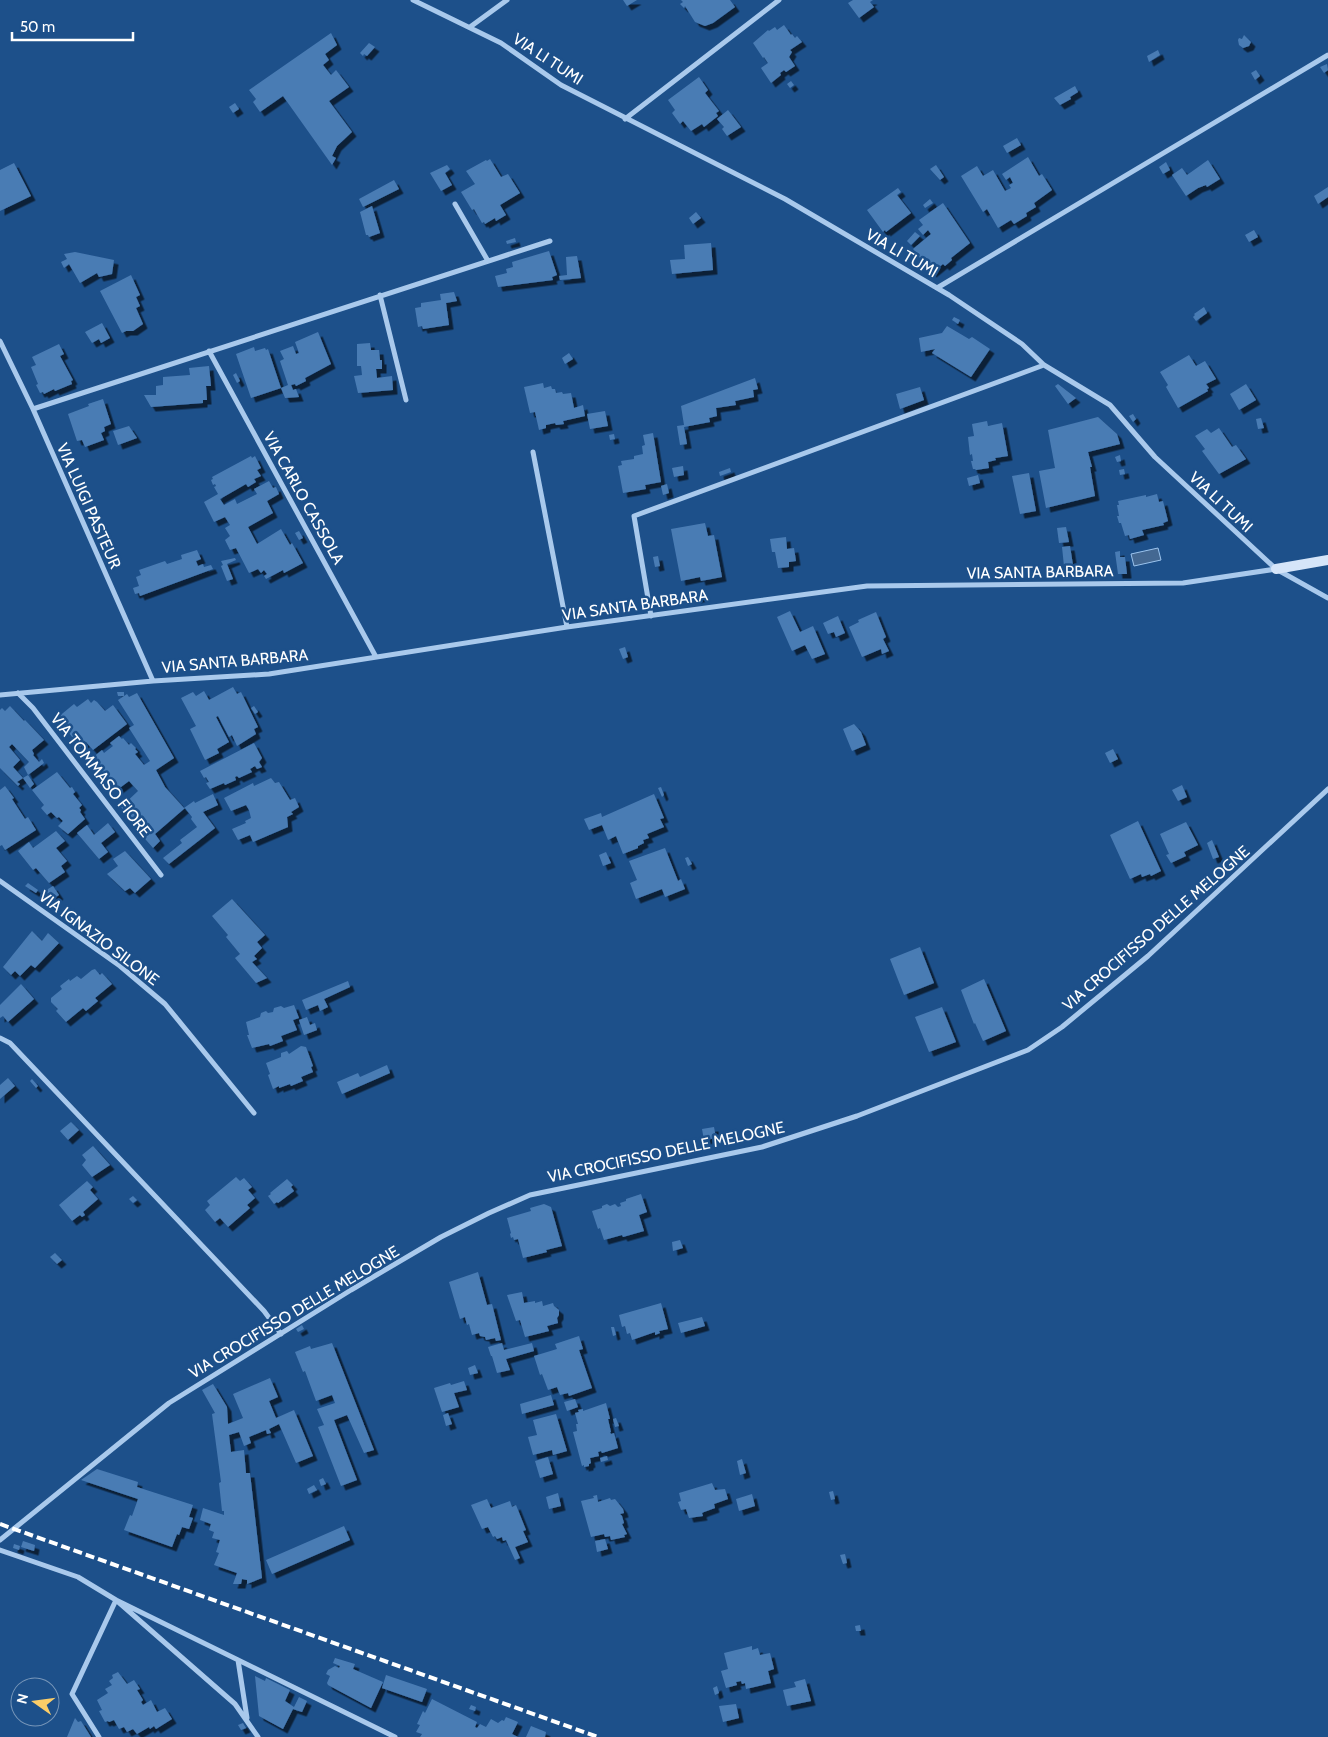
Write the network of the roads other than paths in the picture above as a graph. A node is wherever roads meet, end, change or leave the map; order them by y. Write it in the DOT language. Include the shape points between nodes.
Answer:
graph roads {
  1 [pos="413,0"];
  2 [pos="507,0"];
  3 [pos="779,0"];
  4 [pos="470,27"];
  5 [pos="1328,56"];
  6 [pos="625,119"];
  7 [pos="455,204"];
  8 [pos="550,241"];
  9 [pos="488,261"];
  10 [pos="937,288"];
  11 [pos="380,296"];
  12 [pos="0,342"];
  13 [pos="209,351"];
  14 [pos="1044,365"];
  15 [pos="406,400"];
  16 [pos="33,408"];
  17 [pos="533,452"];
  18 [pos="1328,560"];
  19 [pos="1276,569"];
  20 [pos="1328,598"];
  21 [pos="651,616"];
  22 [pos="567,627"];
  23 [pos="376,657"];
  24 [pos="153,681"];
  25 [pos="18,693"];
  26 [pos="0,695"];
  27 [pos="1328,789"];
  28 [pos="161,875"];
  29 [pos="0,881"];
  30 [pos="0,1038"];
  31 [pos="254,1113"];
  32 [pos="281,1334"];
  33 [pos="0,1540"];
  34 [pos="0,1550"];
  35 [pos="116,1600"];
  36 [pos="238,1660"];
  37 [pos="247,1721"];
  38 [pos="99,1737"];
  39 [pos="258,1737"];
  40 [pos="395,1737"];
  1 -- 4 [label="street, VIA LI TUMI"];
  2 -- 4 [label="street"];
  3 -- 6 [label="street"];
  4 -- 6 [label="street, VIA LI TUMI" via="502,44 561,86"];
  5 -- 10 [label="street"];
  6 -- 10 [label="street, VIA LI TUMI" via="784,199"];
  7 -- 9 [label="street"];
  8 -- 9 [label="street"];
  9 -- 11 [label="street"];
  10 -- 14 [label="street, VIA LI TUMI" via="1022,344"];
  11 -- 13 [label="street"];
  11 -- 15 [label="street"];
  12 -- 16 [label="street, VIA LUIGI PASTEUR"];
  13 -- 16 [label="street"];
  13 -- 23 [label="street, VIA CARLO CASSOLA"];
  14 -- 19 [label="street, VIA LI TUMI" via="1110,405 1155,457"];
  14 -- 21 [label="street" via="634,516"];
  16 -- 24 [label="street, VIA LUIGI PASTEUR"];
  17 -- 22 [label="street"];
  18 -- 19 [label="street"];
  19 -- 20 [label="street, VIA LI TUMI"];
  19 -- 21 [label="street, VIA SANTA BARBARA" via="1183,582 867,586"];
  21 -- 22 [label="street, VIA SANTA BARBARA"];
  22 -- 23 [label="street, VIA SANTA BARBARA"];
  23 -- 24 [label="street, VIA SANTA BARBARA" via="269,674"];
  24 -- 25 [label="street, VIA SANTA BARBARA"];
  25 -- 26 [label="street, VIA SANTA BARBARA"];
  25 -- 28 [label="street, VIA TOMMASO FIORE" via="33,708"];
  27 -- 32 [label="street, VIA CROCIFISSO DELLE MELOGNE" via="1148,956 1062,1027 1028,1050 857,1116 762,1147 530,1195 441,1237"];
  29 -- 31 [label="street, VIA IGNAZIO SILONE" via="120,966 165,1004"];
  30 -- 32 [label="street" via="10,1043 264,1311"];
  32 -- 33 [label="street, VIA CROCIFISSO DELLE MELOGNE" via="169,1403"];
  34 -- 35 [label="street" via="78,1577"];
  35 -- 36 [label="street"];
  35 -- 37 [label="street" via="235,1704"];
  35 -- 38 [label="street" via="72,1694"];
  36 -- 37 [label="street"];
  36 -- 40 [label="street"];
  37 -- 39 [label="street"];
}
